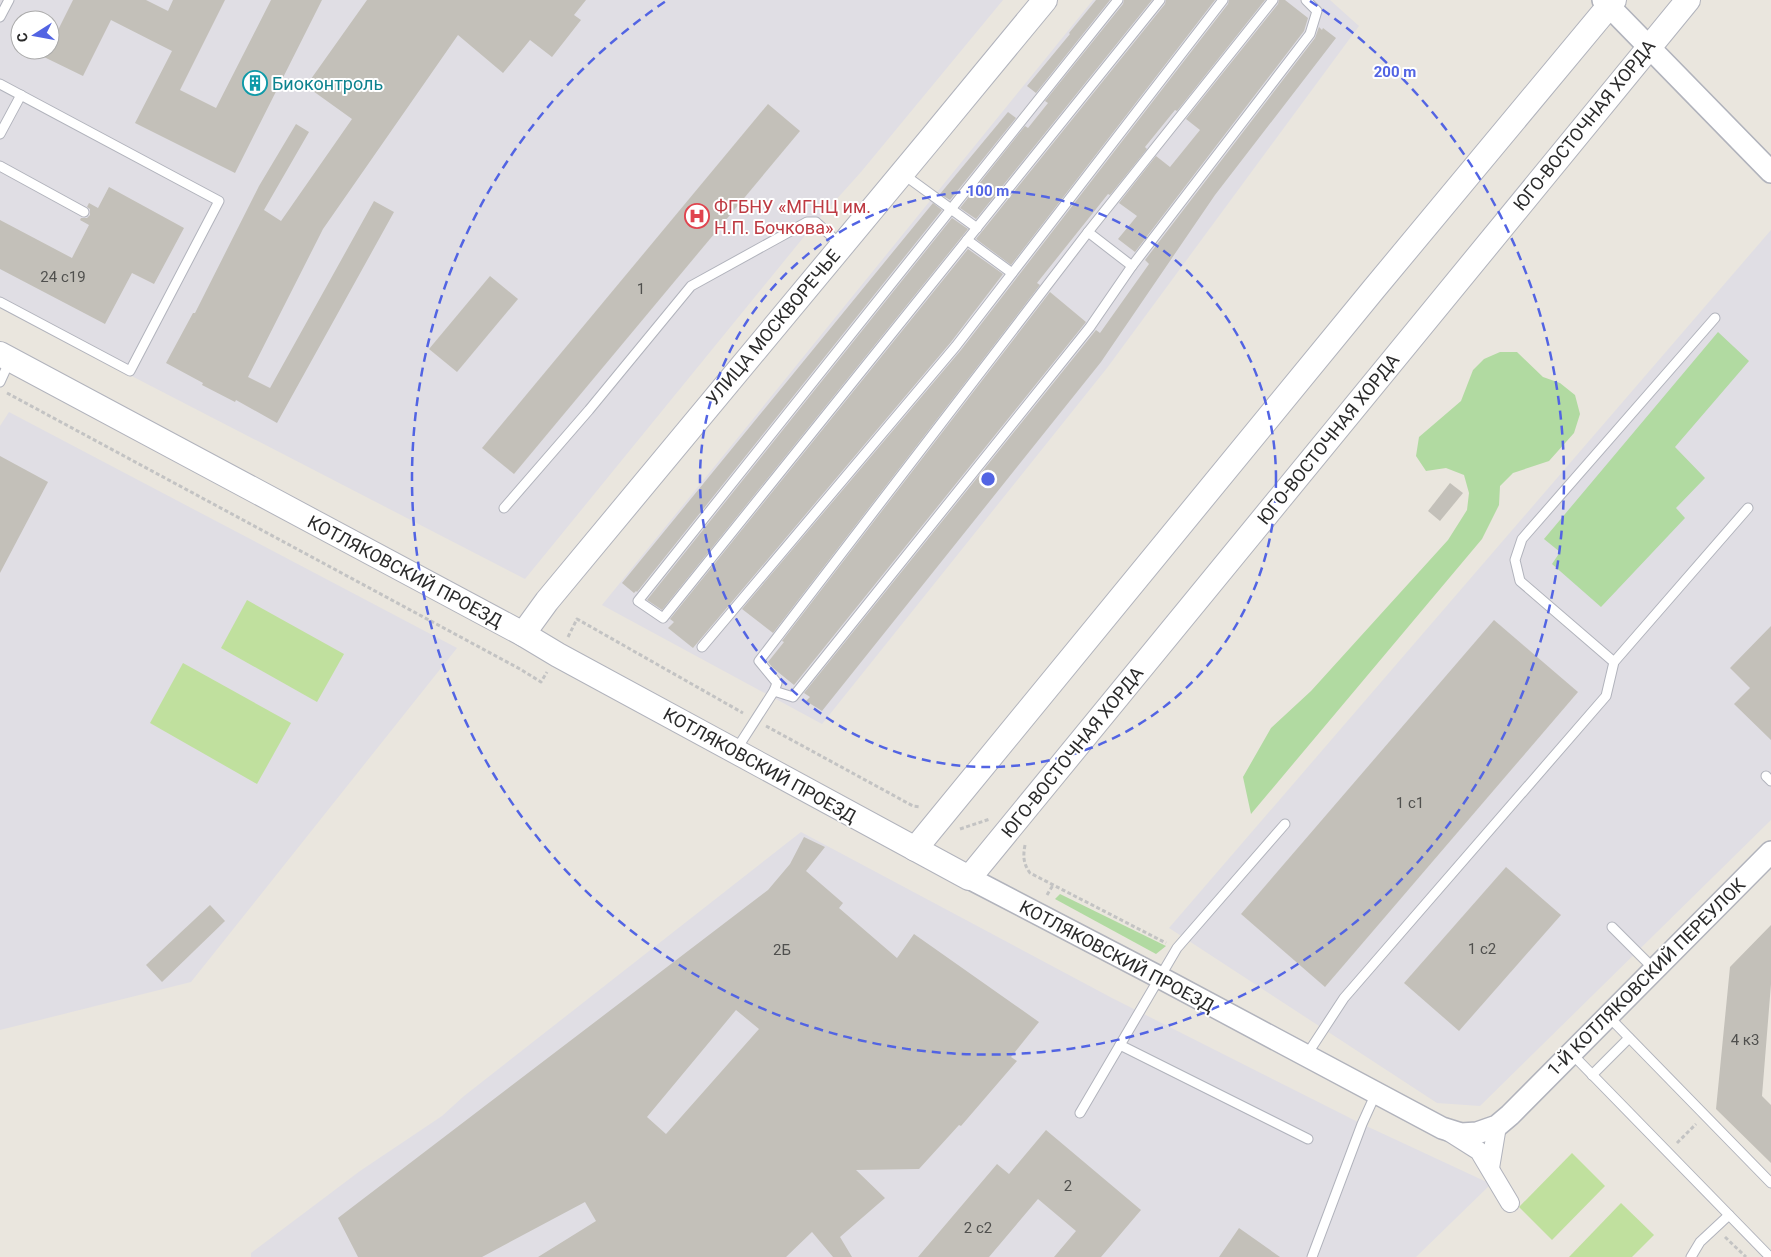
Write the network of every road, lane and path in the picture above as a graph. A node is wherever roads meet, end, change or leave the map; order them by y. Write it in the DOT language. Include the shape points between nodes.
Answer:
graph roads {
  1 [pos="9,0"];
  2 [pos="1046,0"];
  3 [pos="1118,0"];
  4 [pos="1160,0"];
  5 [pos="1223,0"];
  6 [pos="1273,0"];
  7 [pos="1306,0"];
  8 [pos="1688,0"];
  9 [pos="1609,2"];
  10 [pos="0,17"];
  11 [pos="1648,47"];
  12 [pos="0,84"];
  13 [pos="21,95"];
  14 [pos="0,134"];
  15 [pos="0,166"];
  16 [pos="1771,172"];
  17 [pos="903,174"];
  18 [pos="951,210"];
  19 [pos="84,212"];
  20 [pos="977,228"];
  21 [pos="1088,232"];
  22 [pos="967,240"];
  23 [pos="841,246"];
  24 [pos="1132,266"];
  25 [pos="1012,273"];
  26 [pos="0,302"];
  27 [pos="1715,318"];
  28 [pos="5,357"];
  29 [pos="0,382"];
  30 [pos="504,508"];
  31 [pos="1748,508"];
  32 [pos="523,634"];
  33 [pos="702,647"];
  34 [pos="1614,662"];
  35 [pos="774,691"];
  36 [pos="735,751"];
  37 [pos="995,818"];
  38 [pos="953,824"];
  39 [pos="1285,824"];
  40 [pos="1027,840"];
  41 [pos="915,849"];
  42 [pos="1771,852"];
  43 [pos="969,878"];
  44 [pos="1053,885"];
  45 [pos="1047,895"];
  46 [pos="1612,927"];
  47 [pos="1177,948"];
  48 [pos="1654,969"];
  49 [pos="1159,977"];
  50 [pos="1608,1016"];
  51 [pos="1629,1038"];
  52 [pos="1120,1046"];
  53 [pos="1571,1053"];
  54 [pos="1306,1056"];
  55 [pos="1592,1075"];
  56 [pos="1376,1094"];
  57 [pos="1522,1102"];
  58 [pos="1080,1113"];
  59 [pos="1705,1115"];
  60 [pos="1497,1126"];
  61 [pos="1442,1128"];
  62 [pos="1308,1139"];
  63 [pos="1668,1152"];
  64 [pos="1490,1168"];
  65 [pos="1771,1183"];
  66 [pos="1510,1203"];
  67 [pos="1729,1215"];
  68 [pos="1719,1243"];
  69 [pos="1312,1257"];
  70 [pos="1691,1257"];
  71 [pos="1746,1257"];
  72 [pos="1770,1257"];
  1 -- 10 [label="lane"];
  2 -- 17 [label="main road, УЛИЦА МОСКВОРЕЧЬЕ"];
  3 -- 18 [label="lane"];
  4 -- 20 [label="lane"];
  5 -- 25 [label="lane"];
  6 -- 21 [label="lane"];
  7 -- 24 [label="lane" via="1317,11 1310,34"];
  8 -- 11 [label="main road, ЮГО-ВОСТОЧНАЯ ХОРДА"];
  9 -- 11 [label="street"];
  9 -- 41 [label="main road"];
  11 -- 16 [label="street"];
  11 -- 43 [label="main road, ЮГО-ВОСТОЧНАЯ ХОРДА"];
  12 -- 13 [label="lane"];
  13 -- 14 [label="lane"];
  13 -- 26 [label="lane" via="219,201 130,371"];
  15 -- 19 [label="lane"];
  17 -- 18 [label="lane"];
  17 -- 23 [label="main road, УЛИЦА МОСКВОРЕЧЬЕ"];
  18 -- 20 [label="lane"];
  18 -- 22 [label="lane" via="638,601 663,618"];
  20 -- 22 [label="lane"];
  21 -- 24 [label="lane"];
  21 -- 35 [label="lane" via="760,661 777,683"];
  22 -- 25 [label="lane"];
  23 -- 30 [label="lane" via="816,222 808,222 691,286 590,410"];
  23 -- 32 [label="main road, УЛИЦА МОСКВОРЕЧЬЕ"];
  24 -- 35 [label="lane" via="1090,327 793,697"];
  25 -- 33 [label="lane" via="956,346"];
  27 -- 34 [label="lane" via="1522,539 1515,560 1520,581"];
  28 -- 29 [label="lane"];
  28 -- 32 [label="main road, КОТЛЯКОВСКИЙ ПРОЕЗД"];
  31 -- 34 [label="lane"];
  32 -- 36 [label="main road, КОТЛЯКОВСКИЙ ПРОЕЗД"];
  34 -- 54 [label="lane" via="1606,696 1344,998"];
  35 -- 36 [label="lane"];
  36 -- 41 [label="main road, КОТЛЯКОВСКИЙ ПРОЕЗД"];
  37 -- 38 [label="path" via="960,829"];
  39 -- 47 [label="lane"];
  40 -- 44 [label="path" via="1024,865 1030,873"];
  41 -- 43 [label="main road, КОТЛЯКОВСКИЙ ПРОЕЗД"];
  42 -- 48 [label="street, 1-Й КОТЛЯКОВСКИЙ ПЕРЕУЛОК"];
  43 -- 49 [label="street, КОТЛЯКОВСКИЙ ПРОЕЗД"];
  44 -- 45 [label="path"];
  44 -- 47 [label="path"];
  46 -- 48 [label="lane"];
  47 -- 49 [label="lane"];
  48 -- 50 [label="street, 1-Й КОТЛЯКОВСКИЙ ПЕРЕУЛОК"];
  49 -- 52 [label="lane"];
  49 -- 54 [label="street, КОТЛЯКОВСКИЙ ПРОЕЗД"];
  50 -- 51 [label="lane"];
  50 -- 53 [label="street, 1-Й КОТЛЯКОВСКИЙ ПЕРЕУЛОК"];
  51 -- 55 [label="lane"];
  51 -- 59 [label="lane"];
  52 -- 58 [label="lane"];
  52 -- 62 [label="lane"];
  53 -- 55 [label="lane"];
  53 -- 57 [label="street, 1-Й КОТЛЯКОВСКИЙ ПЕРЕУЛОК"];
  54 -- 56 [label="street, КОТЛЯКОВСКИЙ ПРОЕЗД"];
  55 -- 63 [label="lane"];
  56 -- 61 [label="street, КОТЛЯКОВСКИЙ ПРОЕЗД"];
  56 -- 69 [label="lane"];
  57 -- 60 [label="street, КОТЛЯКОВСКИЙ ПРОЕЗД"];
  59 -- 63 [label="path"];
  59 -- 65 [label="lane"];
  60 -- 61 [label="street, КОТЛЯКОВСКИЙ ПРОЕЗД" via="1461,1134"];
  60 -- 64 [label="street"];
  61 -- 64 [label="street" via="1479,1151"];
  63 -- 67 [label="lane"];
  64 -- 66 [label="street"];
  67 -- 70 [label="lane" via="1700,1242"];
  67 -- 72 [label="lane"];
  68 -- 71 [label="path" via="1725,1236"];
}
